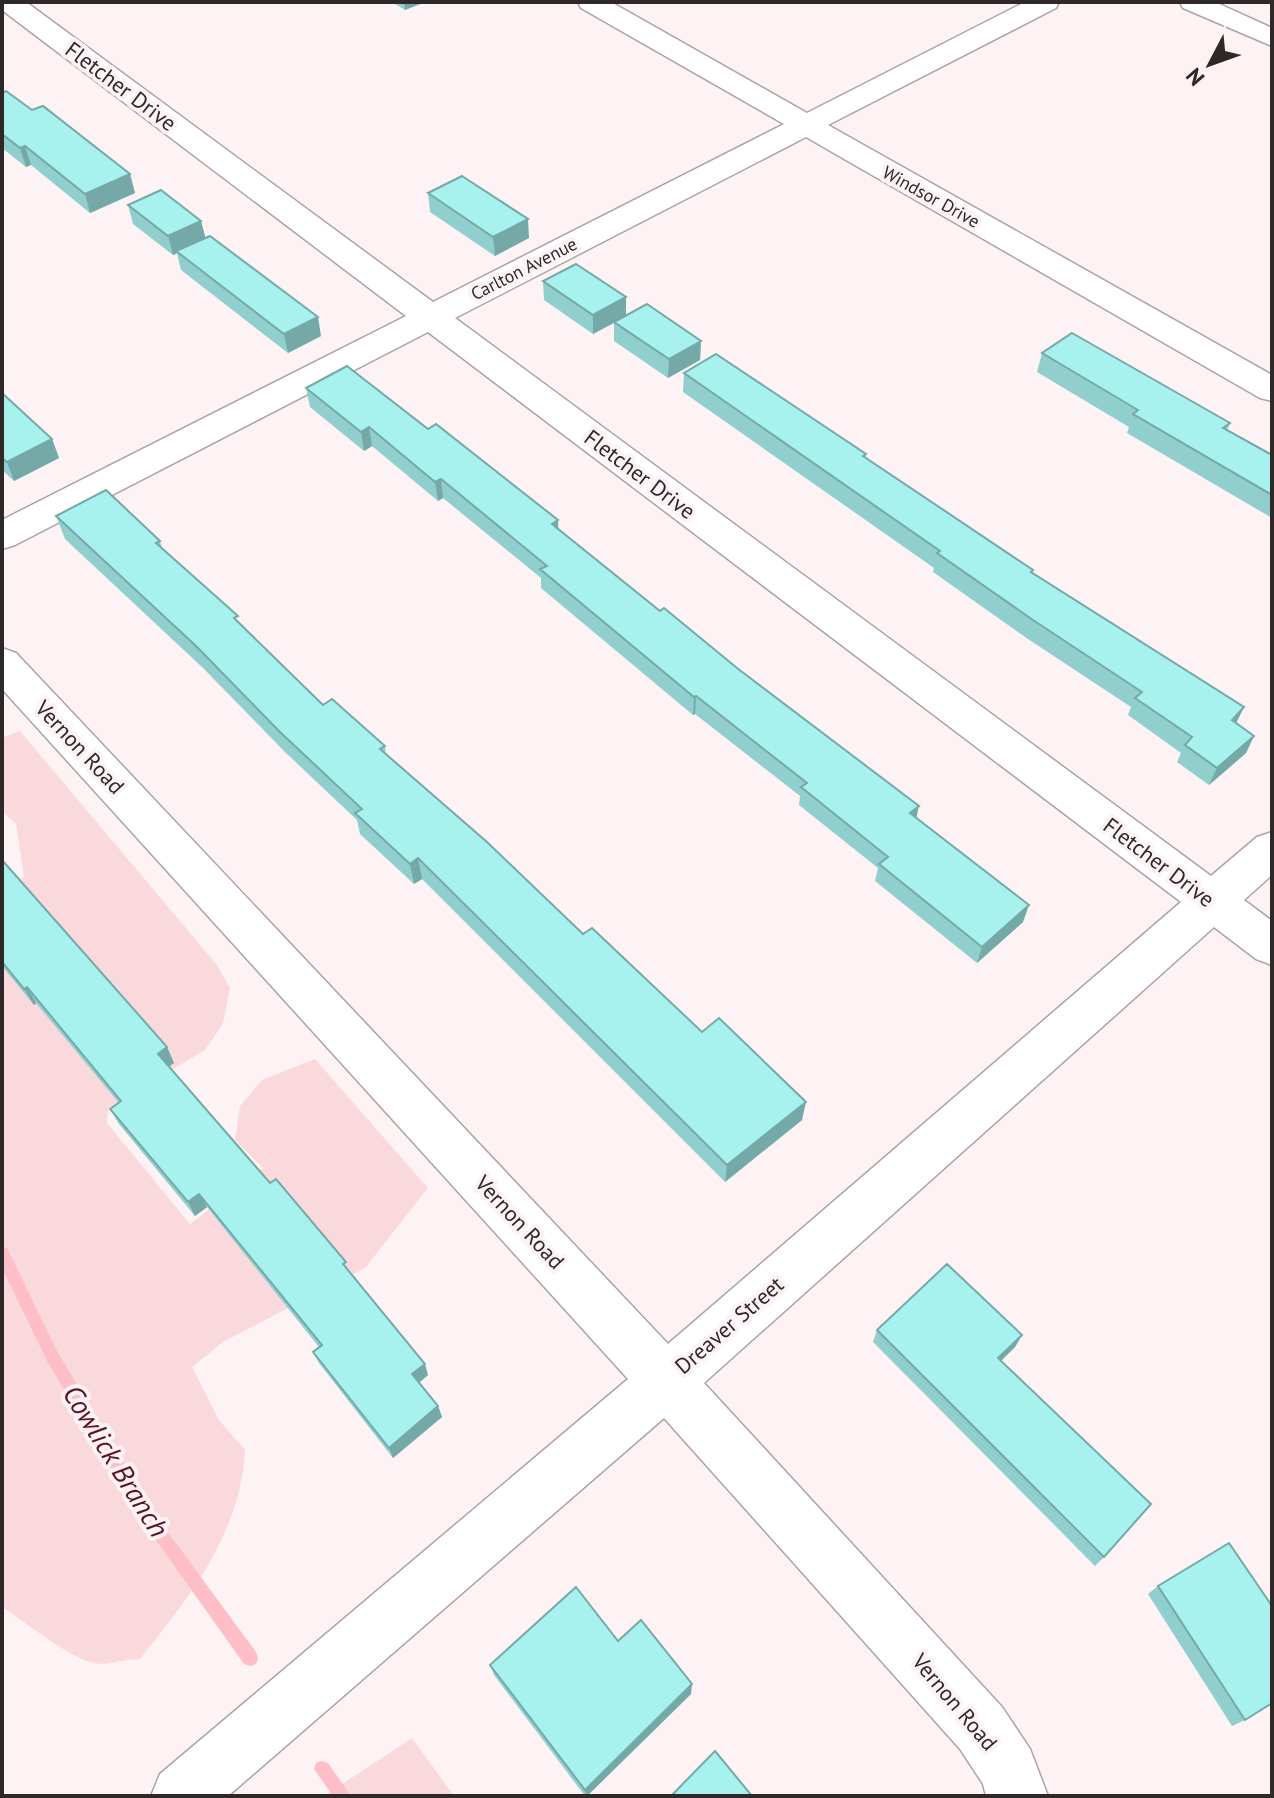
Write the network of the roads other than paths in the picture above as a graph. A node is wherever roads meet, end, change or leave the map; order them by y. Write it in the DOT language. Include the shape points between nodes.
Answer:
graph roads {
  1 [pos="9,2"];
  2 [pos="591,2"];
  3 [pos="1046,2"];
  4 [pos="1193,2"];
  5 [pos="1272,38"];
  6 [pos="804,126"];
  7 [pos="430,317"];
  8 [pos="1272,390"];
  9 [pos="2,536"];
  10 [pos="2,663"];
  11 [pos="1272,849"];
  12 [pos="1213,902"];
  13 [pos="1272,946"];
  14 [pos="666,1381"];
  15 [pos="182,1796"];
  16 [pos="1017,1796"];
  1 -- 7 [label="street, Fletcher Drive"];
  2 -- 6 [label="street, Windsor Drive"];
  3 -- 6 [label="street, Carlton Avenue"];
  4 -- 5 [label="street"];
  6 -- 7 [label="street, Carlton Avenue"];
  6 -- 8 [label="street, Windsor Drive"];
  7 -- 9 [label="street, Carlton Avenue"];
  7 -- 12 [label="street, Fletcher Drive"];
  10 -- 14 [label="street, Vernon Road"];
  11 -- 12 [label="street, Dreaver Street"];
  12 -- 13 [label="street, Fletcher Drive"];
  12 -- 14 [label="street, Dreaver Street"];
  14 -- 15 [label="street, Dreaver Street"];
  14 -- 16 [label="street, Vernon Road" via="981,1728 1009,1770"];
}
